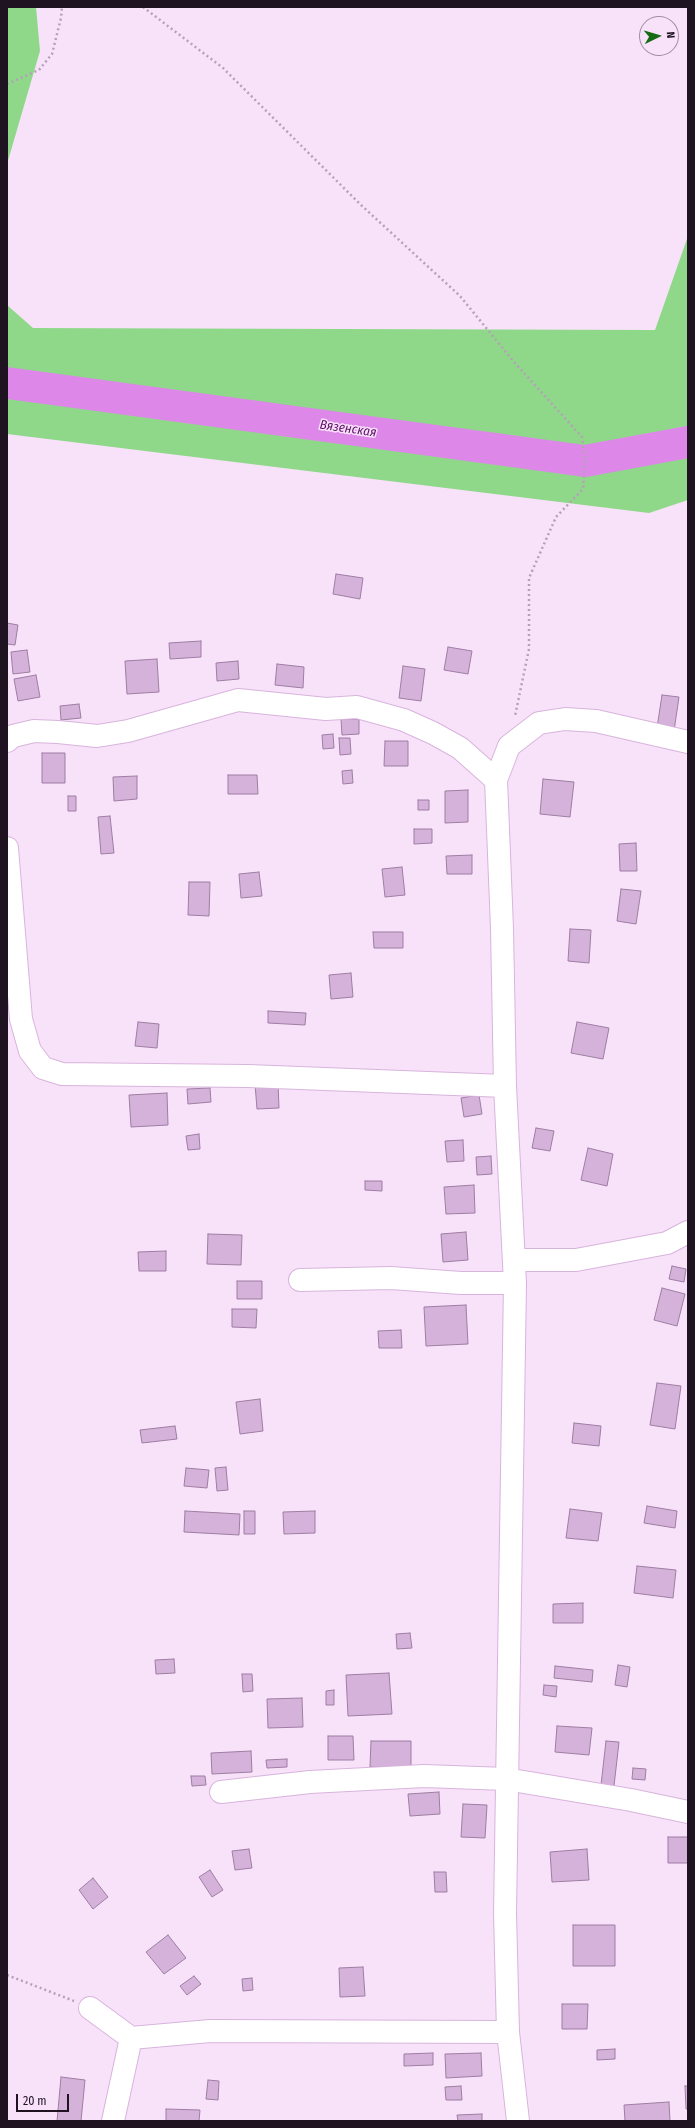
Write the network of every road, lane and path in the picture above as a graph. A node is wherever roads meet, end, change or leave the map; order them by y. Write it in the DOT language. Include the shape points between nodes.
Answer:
graph roads {
  1 [pos="62,7"];
  2 [pos="143,7"];
  3 [pos="7,84"];
  4 [pos="7,741"];
  5 [pos="688,742"];
  6 [pos="509,746"];
  7 [pos="496,780"];
  8 [pos="7,848"];
  9 [pos="505,1086"];
  10 [pos="688,1232"];
  11 [pos="514,1260"];
  12 [pos="300,1280"];
  13 [pos="515,1284"];
  14 [pos="506,1779"];
  15 [pos="221,1792"];
  16 [pos="688,1812"];
  17 [pos="7,1975"];
  18 [pos="90,2008"];
  19 [pos="508,2032"];
  20 [pos="131,2038"];
  21 [pos="113,2121"];
  22 [pos="518,2121"];
  1 -- 3 [label="path" via="52,54 39,70"];
  2 -- 6 [label="path" via="223,68 362,205 460,296 514,362 582,437 585,461 583,489 556,517 529,578 529,649"];
  4 -- 7 [label="street" via="14,736 34,731 97,736 128,731 238,700 326,709 357,707 404,720 433,733 460,748"];
  5 -- 6 [label="street" via="596,721 565,719 539,723"];
  6 -- 7 [label="street"];
  7 -- 9 [label="street"];
  8 -- 9 [label="street" via="21,1019 30,1051 43,1068 62,1074 248,1076"];
  9 -- 11 [label="street"];
  10 -- 11 [label="street" via="667,1243 576,1260"];
  11 -- 13 [label="street"];
  12 -- 13 [label="street" via="391,1278"];
  13 -- 14 [label="street"];
  14 -- 15 [label="street" via="424,1776 378,1778 310,1782"];
  14 -- 16 [label="street"];
  14 -- 19 [label="street" via="505,1913"];
  17 -- 18 [label="path"];
  18 -- 20 [label="street"];
  19 -- 20 [label="street" via="210,2031"];
  19 -- 22 [label="street"];
  20 -- 21 [label="street"];
}
